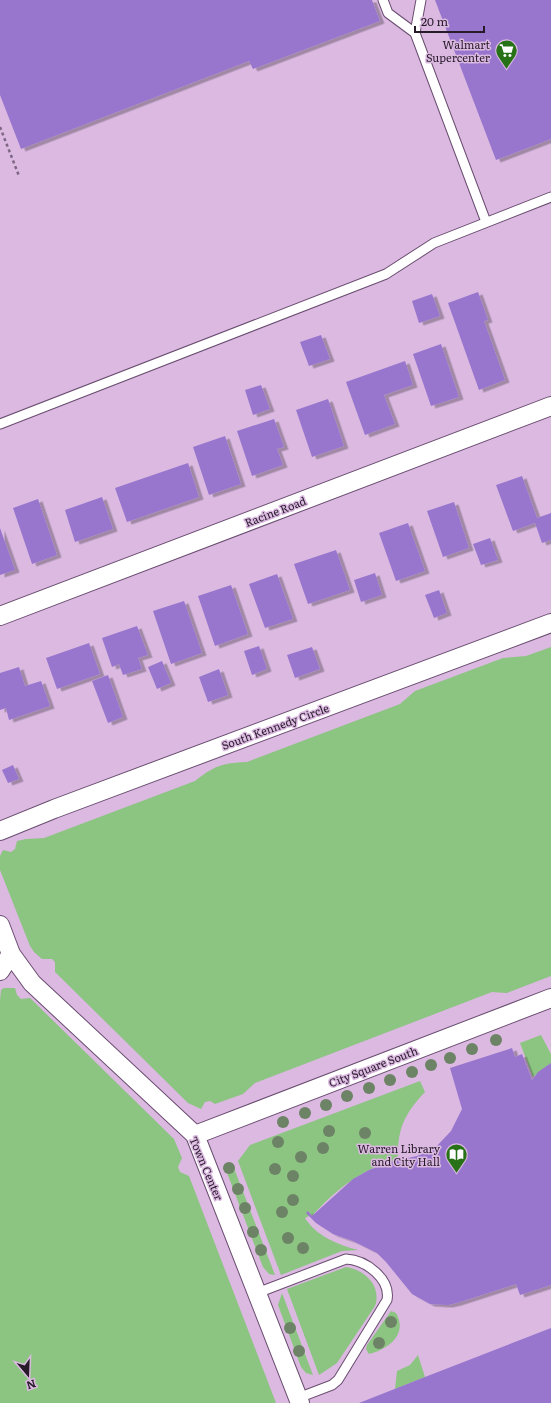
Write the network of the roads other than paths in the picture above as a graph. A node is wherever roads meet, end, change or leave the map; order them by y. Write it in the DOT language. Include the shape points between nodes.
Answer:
graph roads {
  1 [pos="383,0"];
  2 [pos="421,0"];
  3 [pos="415,32"];
  4 [pos="551,197"];
  5 [pos="486,222"];
  6 [pos="551,406"];
  7 [pos="0,424"];
  8 [pos="0,616"];
  9 [pos="551,623"];
  10 [pos="0,831"];
  11 [pos="0,925"];
  12 [pos="11,954"];
  13 [pos="0,971"];
  14 [pos="551,998"];
  15 [pos="195,1135"];
  16 [pos="257,1293"];
  17 [pos="299,1400"];
  1 -- 3 [label="lane" via="388,13"];
  2 -- 3 [label="lane"];
  3 -- 5 [label="lane"];
  4 -- 5 [label="lane"];
  5 -- 7 [label="lane" via="434,242 386,274"];
  6 -- 8 [label="street, Racine Road"];
  9 -- 10 [label="street, South Kennedy Circle"];
  11 -- 12 [label="street, Town Center"];
  12 -- 13 [label="street"];
  12 -- 15 [label="street, Town Center" via="32,983"];
  14 -- 15 [label="street, City Square South"];
  15 -- 16 [label="street, Town Center"];
  16 -- 17 [label="street, Town Center"];
  16 -- 17 [label="lane" via="346,1259 364,1264 383,1279 387,1287 387,1300 338,1380"];
}
